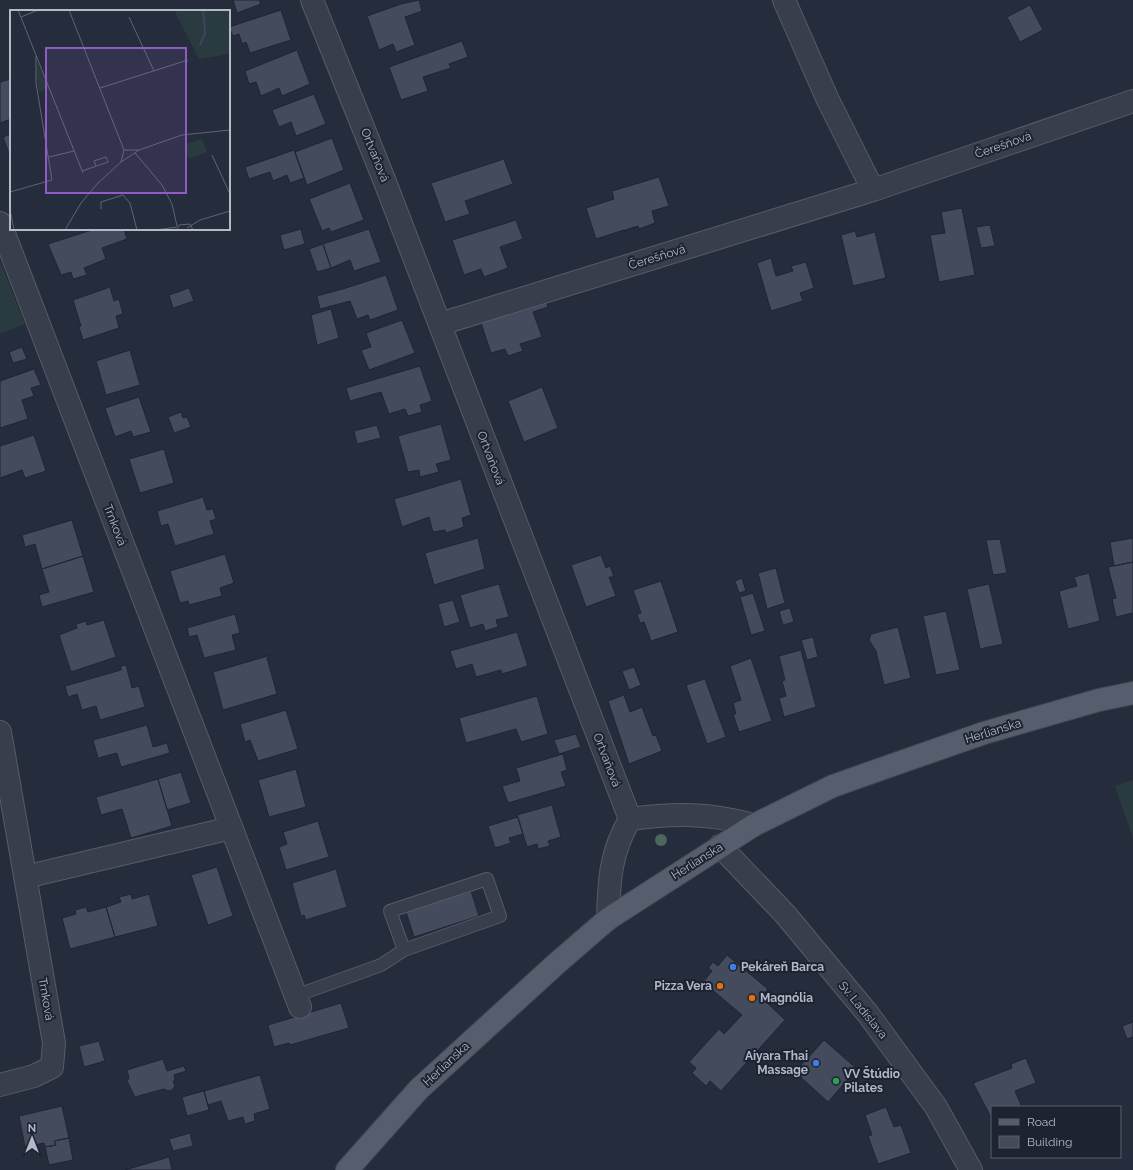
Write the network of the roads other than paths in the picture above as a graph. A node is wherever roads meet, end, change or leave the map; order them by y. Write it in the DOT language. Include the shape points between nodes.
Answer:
graph roads {
  1 [pos="312,0"];
  2 [pos="784,0"];
  3 [pos="1133,100"];
  4 [pos="873,190"];
  5 [pos="0,223"];
  6 [pos="440,324"];
  7 [pos="1133,692"];
  8 [pos="0,732"];
  9 [pos="630,819"];
  10 [pos="754,825"];
  11 [pos="231,828"];
  12 [pos="720,846"];
  13 [pos="25,877"];
  14 [pos="608,919"];
  15 [pos="404,950"];
  16 [pos="298,1001"];
  17 [pos="0,1085"];
  18 [pos="346,1170"];
  19 [pos="971,1170"];
  1 -- 6 [label="street, Ortvaňová"];
  2 -- 4 [label="street" via="827,98"];
  3 -- 4 [label="street, Čerešňová"];
  4 -- 6 [label="street, Čerešňová"];
  5 -- 11 [label="street, Trnková"];
  6 -- 9 [label="street, Ortvaňová"];
  7 -- 10 [label="main road, Herlianska" via="984,733 929,752 833,786"];
  8 -- 13 [label="street, Trnková"];
  9 -- 10 [label="street" via="685,814 715,816"];
  9 -- 14 [label="street" via="615,849 610,869"];
  10 -- 12 [label="main road, Herlianska"];
  11 -- 13 [label="street"];
  11 -- 16 [label="street, Trnková"];
  12 -- 14 [label="main road, Herlianska"];
  12 -- 19 [label="street, Sv. Ladislava" via="785,914 868,1014 936,1107"];
  13 -- 17 [label="street, Trnková" via="54,1043 52,1067 34,1076"];
  14 -- 18 [label="main road, Herlianska" via="487,1025 419,1089"];
  15 -- 15 [label="lane" via="390,911 487,879 500,916"];
  15 -- 16 [label="lane" via="381,965"];
}
